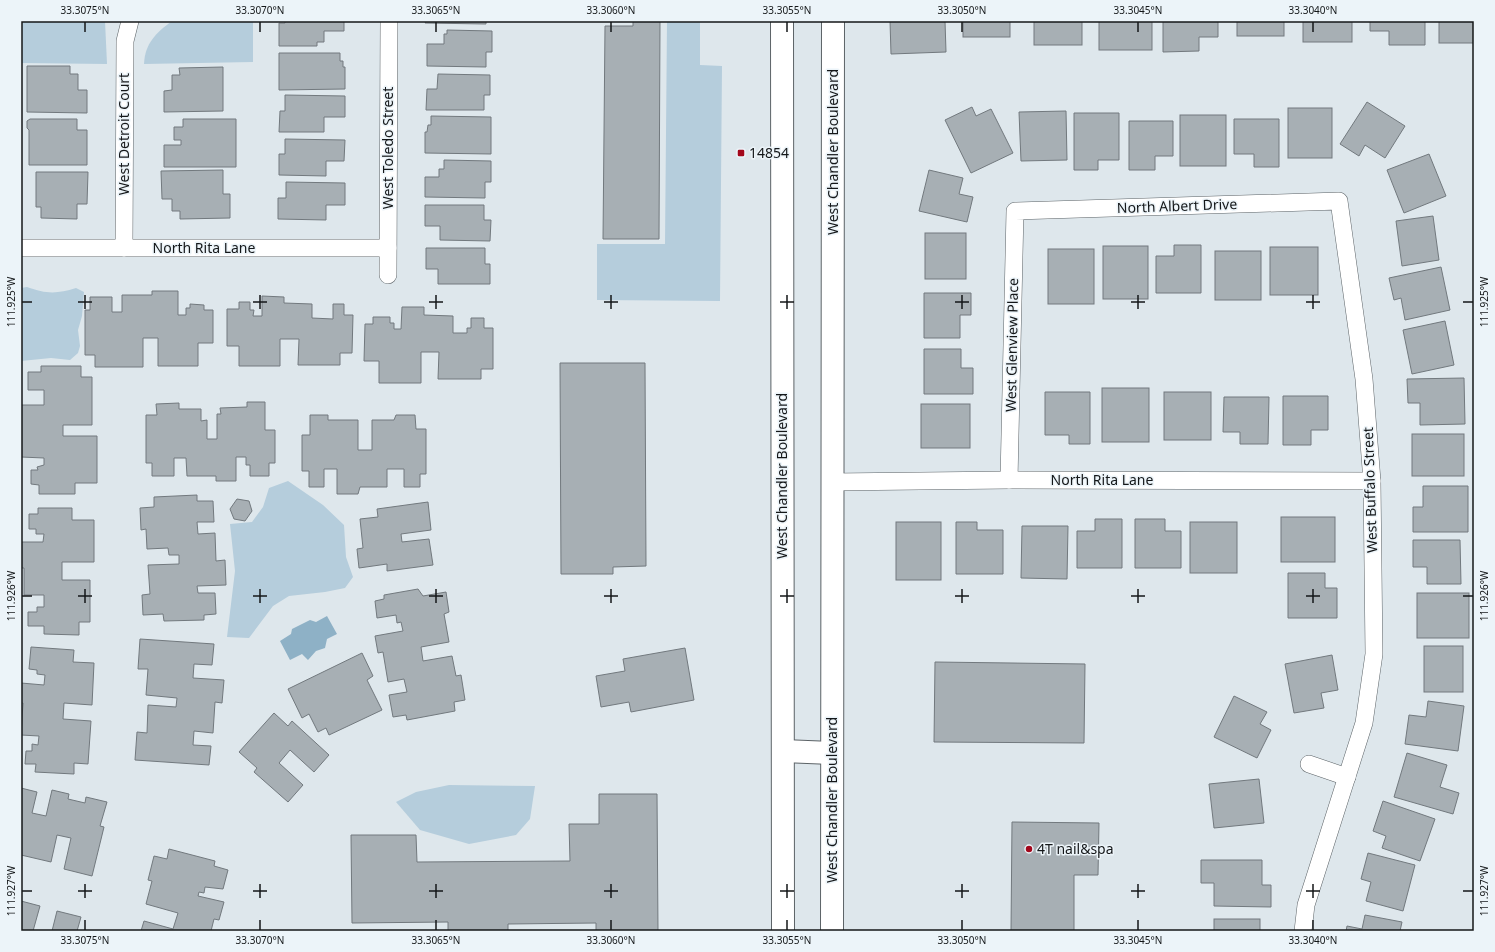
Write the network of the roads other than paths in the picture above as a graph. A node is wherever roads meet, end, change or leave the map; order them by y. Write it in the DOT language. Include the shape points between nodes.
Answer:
graph roads {
  1 [pos="130,21"];
  2 [pos="388,21"];
  3 [pos="782,21"];
  4 [pos="833,21"];
  5 [pos="1339,201"];
  6 [pos="1015,211"];
  7 [pos="21,248"];
  8 [pos="124,248"];
  9 [pos="388,248"];
  10 [pos="388,275"];
  11 [pos="1009,480"];
  12 [pos="1372,481"];
  13 [pos="832,482"];
  14 [pos="783,751"];
  15 [pos="832,753"];
  16 [pos="1309,764"];
  17 [pos="1347,777"];
  18 [pos="783,931"];
  19 [pos="832,931"];
  20 [pos="1303,931"];
  1 -- 8 [label="street, West Detroit Court" via="125,41"];
  2 -- 9 [label="street, West Toledo Street"];
  3 -- 14 [label="main road, West Chandler Boulevard"];
  4 -- 13 [label="main road, West Chandler Boulevard"];
  5 -- 6 [label="street, North Albert Drive"];
  5 -- 12 [label="street, West Buffalo Street" via="1364,378"];
  6 -- 11 [label="street, West Glenview Place"];
  7 -- 8 [label="street, North Rita Lane"];
  8 -- 9 [label="street, North Rita Lane"];
  9 -- 10 [label="street, West Toledo Street"];
  11 -- 12 [label="street, North Rita Lane"];
  11 -- 13 [label="street, North Rita Lane"];
  12 -- 17 [label="street, West Buffalo Street" via="1374,654 1364,723"];
  13 -- 15 [label="main road, West Chandler Boulevard"];
  14 -- 15 [label="main road"];
  14 -- 18 [label="main road, West Chandler Boulevard"];
  15 -- 19 [label="main road, West Chandler Boulevard"];
  16 -- 17 [label="street"];
  17 -- 20 [label="street, West Buffalo Street" via="1306,905"];
}
